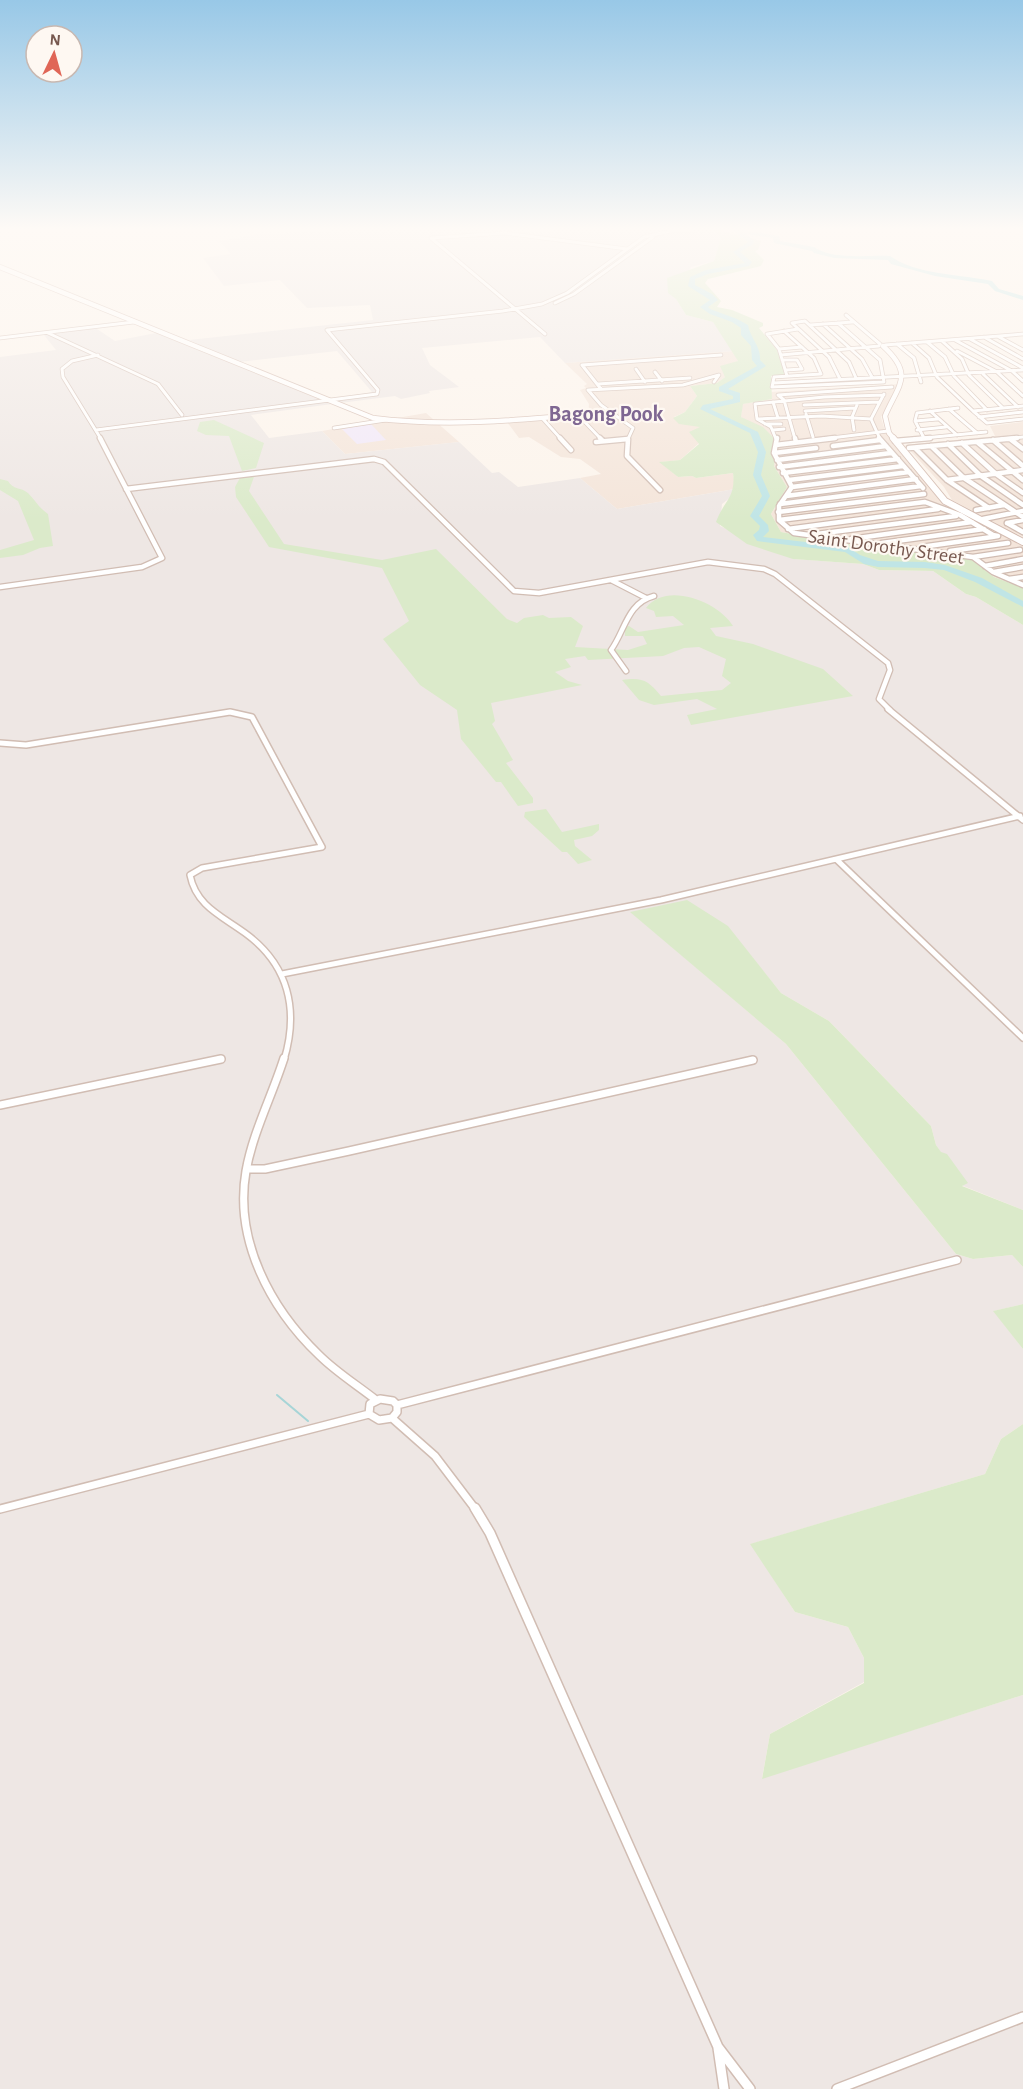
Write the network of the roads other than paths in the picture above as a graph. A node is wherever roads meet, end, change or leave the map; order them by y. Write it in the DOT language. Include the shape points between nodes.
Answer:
graph roads {
  1 [pos="102,325"];
  2 [pos="145,325"];
  3 [pos="377,325"];
  4 [pos="535,325"];
  5 [pos="794,325"];
  6 [pos="810,325"];
  7 [pos="825,325"];
  8 [pos="841,325"];
  9 [pos="857,325"];
  10 [pos="798,329"];
  11 [pos="784,331"];
  12 [pos="48,333"];
  13 [pos="545,334"];
  14 [pos="1023,334"];
  15 [pos="1013,335"];
  16 [pos="999,336"];
  17 [pos="984,337"];
  18 [pos="0,338"];
  19 [pos="955,339"];
  20 [pos="969,339"];
  21 [pos="941,341"];
  22 [pos="1023,341"];
  23 [pos="926,342"];
  24 [pos="912,343"];
  25 [pos="897,344"];
  26 [pos="882,345"];
  27 [pos="802,347"];
  28 [pos="866,347"];
  29 [pos="852,348"];
  30 [pos="951,348"];
  31 [pos="779,349"];
  32 [pos="837,350"];
  33 [pos="1023,350"];
  34 [pos="823,351"];
  35 [pos="808,353"];
  36 [pos="98,355"];
  37 [pos="721,355"];
  38 [pos="781,355"];
  39 [pos="1023,359"];
  40 [pos="782,360"];
  41 [pos="636,369"];
  42 [pos="1023,369"];
  43 [pos="786,370"];
  44 [pos="1012,371"];
  45 [pos="655,372"];
  46 [pos="997,372"];
  47 [pos="821,374"];
  48 [pos="983,374"];
  49 [pos="969,375"];
  50 [pos="787,376"];
  51 [pos="954,376"];
  52 [pos="872,377"];
  53 [pos="885,377"];
  54 [pos="902,377"];
  55 [pos="937,377"];
  56 [pos="690,378"];
  57 [pos="856,378"];
  58 [pos="840,379"];
  59 [pos="921,379"];
  60 [pos="824,380"];
  61 [pos="653,381"];
  62 [pos="662,381"];
  63 [pos="1023,381"];
  64 [pos="634,382"];
  65 [pos="645,382"];
  66 [pos="714,382"];
  67 [pos="773,383"];
  68 [pos="598,384"];
  69 [pos="658,387"];
  70 [pos="892,387"];
  71 [pos="639,388"];
  72 [pos="887,388"];
  73 [pos="601,389"];
  74 [pos="884,395"];
  75 [pos="1023,396"];
  76 [pos="800,399"];
  77 [pos="784,400"];
  78 [pos="330,402"];
  79 [pos="773,402"];
  80 [pos="858,402"];
  81 [pos="879,402"];
  82 [pos="804,405"];
  83 [pos="1020,406"];
  84 [pos="855,408"];
  85 [pos="958,408"];
  86 [pos="1003,408"];
  87 [pos="838,409"];
  88 [pos="949,409"];
  89 [pos="987,410"];
  90 [pos="806,411"];
  91 [pos="930,411"];
  92 [pos="973,411"];
  93 [pos="610,412"];
  94 [pos="1023,412"];
  95 [pos="182,414"];
  96 [pos="579,416"];
  97 [pos="789,417"];
  98 [pos="807,417"];
  99 [pos="837,417"];
  100 [pos="852,417"];
  101 [pos="978,417"];
  102 [pos="778,418"];
  103 [pos="543,419"];
  104 [pos="757,419"];
  105 [pos="871,419"];
  106 [pos="938,419"];
  107 [pos="1023,419"];
  108 [pos="386,420"];
  109 [pos="915,421"];
  110 [pos="781,423"];
  111 [pos="765,424"];
  112 [pos="946,427"];
  113 [pos="784,429"];
  114 [pos="96,430"];
  115 [pos="773,430"];
  116 [pos="854,430"];
  117 [pos="917,430"];
  118 [pos="888,431"];
  119 [pos="344,432"];
  120 [pos="875,432"];
  121 [pos="986,432"];
  122 [pos="977,433"];
  123 [pos="957,435"];
  124 [pos="813,437"];
  125 [pos="1023,437"];
  126 [pos="924,438"];
  127 [pos="628,439"];
  128 [pos="824,439"];
  129 [pos="1009,439"];
  130 [pos="880,440"];
  131 [pos="993,440"];
  132 [pos="603,441"];
  133 [pos="896,441"];
  134 [pos="977,441"];
  135 [pos="596,442"];
  136 [pos="796,442"];
  137 [pos="962,443"];
  138 [pos="948,444"];
  139 [pos="776,445"];
  140 [pos="833,446"];
  141 [pos="886,446"];
  142 [pos="931,446"];
  143 [pos="816,448"];
  144 [pos="1023,449"];
  145 [pos="571,450"];
  146 [pos="840,452"];
  147 [pos="774,453"];
  148 [pos="891,453"];
  149 [pos="898,459"];
  150 [pos="777,460"];
  151 [pos="903,466"];
  152 [pos="779,467"];
  153 [pos="1023,468"];
  154 [pos="909,472"];
  155 [pos="1013,472"];
  156 [pos="783,473"];
  157 [pos="996,474"];
  158 [pos="981,476"];
  159 [pos="964,478"];
  160 [pos="916,479"];
  161 [pos="789,480"];
  162 [pos="947,480"];
  163 [pos="1023,480"];
  164 [pos="921,486"];
  165 [pos="792,487"];
  166 [pos="126,489"];
  167 [pos="660,490"];
  168 [pos="1023,493"];
  169 [pos="924,494"];
  170 [pos="786,496"];
  171 [pos="925,502"];
  172 [pos="780,504"];
  173 [pos="951,504"];
  174 [pos="1004,505"];
  175 [pos="1023,505"];
  176 [pos="940,508"];
  177 [pos="988,508"];
  178 [pos="976,510"];
  179 [pos="1023,511"];
  180 [pos="778,512"];
  181 [pos="1015,512"];
  182 [pos="960,515"];
  183 [pos="1023,518"];
  184 [pos="983,519"];
  185 [pos="779,520"];
  186 [pos="972,522"];
  187 [pos="787,529"];
  188 [pos="984,529"];
  189 [pos="1021,530"];
  190 [pos="811,535"];
  191 [pos="994,536"];
  192 [pos="842,540"];
  193 [pos="1023,542"];
  194 [pos="1008,543"];
  195 [pos="873,544"];
  196 [pos="912,548"];
  197 [pos="943,551"];
  198 [pos="1022,551"];
  199 [pos="973,557"];
  200 [pos="1023,559"];
  201 [pos="985,566"];
  202 [pos="1023,567"];
  203 [pos="993,572"];
  204 [pos="1023,577"];
  205 [pos="1008,579"];
  206 [pos="611,580"];
  207 [pos="1023,585"];
  208 [pos="0,587"];
  209 [pos="654,596"];
  210 [pos="646,598"];
  211 [pos="626,671"];
  212 [pos="0,743"];
  213 [pos="1021,817"];
  214 [pos="837,860"];
  215 [pos="282,974"];
  216 [pos="1023,1038"];
  217 [pos="221,1059"];
  218 [pos="753,1060"];
  219 [pos="0,1105"];
  220 [pos="247,1169"];
  221 [pos="957,1260"];
  222 [pos="376,1400"];
  223 [pos="397,1405"];
  224 [pos="369,1414"];
  225 [pos="392,1418"];
  226 [pos="0,1509"];
  227 [pos="1023,2018"];
  228 [pos="718,2047"];
  229 [pos="724,2089"];
  230 [pos="750,2089"];
  231 [pos="837,2089"];
  1 -- 12 [label="street"];
  2 -- 78 [label="street"];
  3 -- 78 [label="street" via="328,331 379,392"];
  4 -- 13 [label="street"];
  5 -- 10 [label="street"];
  6 -- 32 [label="street"];
  7 -- 29 [label="street"];
  8 -- 28 [label="street"];
  9 -- 26 [label="street"];
  10 -- 11 [label="street"];
  10 -- 34 [label="street"];
  11 -- 27 [label="street"];
  11 -- 31 [label="street" via="767,334"];
  12 -- 18 [label="street"];
  12 -- 36 [label="street"];
  14 -- 15 [label="street"];
  15 -- 16 [label="street"];
  15 -- 22 [label="street"];
  16 -- 17 [label="street"];
  16 -- 33 [label="street"];
  17 -- 20 [label="street"];
  17 -- 39 [label="street"];
  19 -- 20 [label="street"];
  19 -- 21 [label="street"];
  19 -- 44 [label="street"];
  20 -- 42 [label="street"];
  21 -- 23 [label="street"];
  21 -- 30 [label="street"];
  23 -- 24 [label="street"];
  23 -- 51 [label="street" via="945,357"];
  24 -- 25 [label="street"];
  24 -- 55 [label="street" via="929,358"];
  25 -- 26 [label="street"];
  25 -- 59 [label="street" via="914,358"];
  26 -- 28 [label="street"];
  26 -- 54 [label="street" via="900,363"];
  27 -- 31 [label="street"];
  27 -- 35 [label="street"];
  28 -- 29 [label="street"];
  28 -- 53 [label="street" via="880,360"];
  29 -- 32 [label="street"];
  29 -- 52 [label="street"];
  30 -- 46 [label="street"];
  30 -- 49 [label="street" via="962,359"];
  31 -- 38 [label="street"];
  32 -- 34 [label="street"];
  32 -- 57 [label="street" via="849,362"];
  34 -- 35 [label="street"];
  34 -- 58 [label="street"];
  35 -- 38 [label="street"];
  35 -- 47 [label="street"];
  36 -- 95 [label="street" via="158,384"];
  36 -- 114 [label="street" via="72,361 62,369 64,379"];
  37 -- 68 [label="street" via="580,363"];
  38 -- 40 [label="street"];
  40 -- 43 [label="street"];
  40 -- 43 [label="street" via="798,360 802,369"];
  41 -- 65 [label="street"];
  42 -- 44 [label="street"];
  43 -- 50 [label="street"];
  44 -- 46 [label="street"];
  44 -- 63 [label="street"];
  45 -- 62 [label="street"];
  46 -- 48 [label="street"];
  46 -- 75 [label="street"];
  47 -- 50 [label="street"];
  47 -- 60 [label="street"];
  48 -- 49 [label="street"];
  48 -- 83 [label="street"];
  49 -- 51 [label="street"];
  49 -- 86 [label="street"];
  50 -- 67 [label="street" via="774,377"];
  51 -- 55 [label="street"];
  51 -- 89 [label="street"];
  52 -- 53 [label="street"];
  52 -- 57 [label="street"];
  53 -- 54 [label="street"];
  53 -- 67 [label="street" via="882,382 790,388 774,388"];
  54 -- 59 [label="street"];
  54 -- 118 [label="street" via="899,393 885,416"];
  55 -- 59 [label="street"];
  55 -- 92 [label="street"];
  56 -- 62 [label="street"];
  57 -- 58 [label="street"];
  58 -- 60 [label="street"];
  60 -- 67 [label="street"];
  61 -- 62 [label="street"];
  61 -- 65 [label="street"];
  61 -- 69 [label="street"];
  64 -- 65 [label="street"];
  64 -- 68 [label="street"];
  64 -- 71 [label="street"];
  66 -- 69 [label="street" via="719,375"];
  68 -- 73 [label="street"];
  69 -- 71 [label="street"];
  70 -- 72 [label="street"];
  71 -- 73 [label="street"];
  72 -- 74 [label="street"];
  72 -- 77 [label="street" via="778,395"];
  73 -- 93 [label="street" via="587,391"];
  74 -- 76 [label="street"];
  74 -- 81 [label="street"];
  76 -- 77 [label="street"];
  76 -- 82 [label="street"];
  77 -- 79 [label="street"];
  77 -- 97 [label="street"];
  78 -- 108 [label="street"];
  78 -- 114 [label="street"];
  79 -- 102 [label="street"];
  79 -- 104 [label="street" via="755,404"];
  80 -- 81 [label="street"];
  80 -- 82 [label="street"];
  80 -- 84 [label="street"];
  81 -- 105 [label="street"];
  82 -- 90 [label="street"];
  83 -- 86 [label="street"];
  84 -- 87 [label="street"];
  84 -- 100 [label="street"];
  85 -- 88 [label="street"];
  86 -- 89 [label="street"];
  87 -- 90 [label="street"];
  87 -- 99 [label="street"];
  88 -- 91 [label="street"];
  88 -- 122 [label="street"];
  89 -- 92 [label="street"];
  90 -- 98 [label="street"];
  91 -- 106 [label="street"];
  91 -- 109 [label="street" via="917,413"];
  92 -- 101 [label="street"];
  93 -- 96 [label="street"];
  93 -- 127 [label="street" via="633,428"];
  94 -- 101 [label="street"];
  96 -- 103 [label="street"];
  96 -- 132 [label="street"];
  97 -- 98 [label="street"];
  97 -- 102 [label="street"];
  97 -- 136 [label="street"];
  98 -- 99 [label="street"];
  98 -- 124 [label="street"];
  99 -- 100 [label="street"];
  100 -- 105 [label="street"];
  100 -- 116 [label="street"];
  101 -- 107 [label="street" via="987,423"];
  102 -- 104 [label="street"];
  103 -- 108 [label="street"];
  103 -- 145 [label="street"];
  104 -- 111 [label="street"];
  105 -- 120 [label="street"];
  106 -- 109 [label="street"];
  106 -- 112 [label="street"];
  108 -- 119 [label="street" via="337,428"];
  109 -- 117 [label="street"];
  110 -- 111 [label="street"];
  111 -- 115 [label="street"];
  112 -- 117 [label="street"];
  112 -- 123 [label="street"];
  113 -- 115 [label="street"];
  114 -- 166 [label="street"];
  115 -- 139 [label="street"];
  117 -- 126 [label="street"];
  118 -- 120 [label="street"];
  118 -- 133 [label="street"];
  120 -- 128 [label="street"];
  120 -- 130 [label="street"];
  121 -- 122 [label="street"];
  122 -- 123 [label="street"];
  123 -- 126 [label="street"];
  125 -- 129 [label="street"];
  126 -- 133 [label="street"];
  127 -- 132 [label="street"];
  127 -- 167 [label="street" via="627,456"];
  128 -- 136 [label="street"];
  128 -- 140 [label="street"];
  129 -- 131 [label="street"];
  129 -- 144 [label="street"];
  130 -- 140 [label="street"];
  130 -- 141 [label="street"];
  131 -- 134 [label="street"];
  131 -- 153 [label="street"];
  132 -- 135 [label="street"];
  133 -- 173 [label="street"];
  134 -- 137 [label="street"];
  134 -- 155 [label="street"];
  136 -- 139 [label="street"];
  137 -- 138 [label="street"];
  137 -- 157 [label="street"];
  138 -- 142 [label="street"];
  138 -- 158 [label="street"];
  139 -- 147 [label="street"];
  140 -- 146 [label="street"];
  141 -- 146 [label="street"];
  141 -- 148 [label="street"];
  142 -- 159 [label="street"];
  142 -- 162 [label="street" via="912,448"];
  143 -- 147 [label="street"];
  146 -- 150 [label="street"];
  147 -- 150 [label="street"];
  148 -- 149 [label="street"];
  148 -- 152 [label="street"];
  149 -- 151 [label="street"];
  149 -- 156 [label="street"];
  150 -- 152 [label="street"];
  151 -- 154 [label="street"];
  151 -- 161 [label="street"];
  152 -- 156 [label="street"];
  153 -- 155 [label="street"];
  154 -- 160 [label="street"];
  154 -- 165 [label="street"];
  155 -- 157 [label="street"];
  155 -- 163 [label="street"];
  156 -- 161 [label="street"];
  157 -- 158 [label="street"];
  157 -- 168 [label="street"];
  158 -- 159 [label="street"];
  158 -- 175 [label="street"];
  159 -- 162 [label="street"];
  159 -- 174 [label="street"];
  160 -- 164 [label="street"];
  160 -- 170 [label="street"];
  161 -- 165 [label="street"];
  162 -- 177 [label="street"];
  164 -- 169 [label="street"];
  164 -- 172 [label="street"];
  165 -- 170 [label="street, Saint Dorothy Street"];
  166 -- 206 [label="street" via="376,459 384,462 514,591 539,593"];
  166 -- 208 [label="street" via="162,554 160,560 142,567"];
  169 -- 171 [label="street"];
  169 -- 180 [label="street"];
  170 -- 172 [label="street, Saint Dorothy Street"];
  171 -- 176 [label="street, Saint Dorothy Street"];
  171 -- 185 [label="street"];
  172 -- 180 [label="street, Saint Dorothy Street"];
  173 -- 176 [label="street"];
  173 -- 184 [label="street"];
  174 -- 177 [label="street"];
  174 -- 181 [label="street"];
  176 -- 182 [label="street, Saint Dorothy Street"];
  176 -- 187 [label="street"];
  177 -- 178 [label="street"];
  179 -- 181 [label="street"];
  180 -- 185 [label="street, Saint Dorothy Street"];
  181 -- 183 [label="street"];
  181 -- 184 [label="street"];
  182 -- 186 [label="street, Saint Dorothy Street"];
  182 -- 190 [label="street"];
  183 -- 189 [label="street" via="1007,523"];
  184 -- 193 [label="street"];
  185 -- 187 [label="street, Saint Dorothy Street"];
  186 -- 188 [label="street, Saint Dorothy Street"];
  186 -- 192 [label="street"];
  187 -- 190 [label="street, Saint Dorothy Street"];
  188 -- 191 [label="street, Saint Dorothy Street"];
  188 -- 195 [label="street"];
  190 -- 192 [label="street, Saint Dorothy Street"];
  191 -- 194 [label="street, Saint Dorothy Street"];
  191 -- 196 [label="street"];
  192 -- 195 [label="street, Saint Dorothy Street"];
  194 -- 197 [label="street"];
  194 -- 198 [label="street, Saint Dorothy Street"];
  195 -- 196 [label="street, Saint Dorothy Street"];
  196 -- 197 [label="street, Saint Dorothy Street"];
  197 -- 199 [label="street, Saint Dorothy Street"];
  198 -- 199 [label="street"];
  199 -- 201 [label="street, Saint Dorothy Street"];
  200 -- 201 [label="street"];
  201 -- 203 [label="street, Saint Dorothy Street"];
  202 -- 203 [label="street"];
  203 -- 205 [label="street, Saint Dorothy Street"];
  204 -- 205 [label="street"];
  205 -- 207 [label="street, Saint Dorothy Street"];
  206 -- 210 [label="street"];
  206 -- 213 [label="street" via="708,562 772,573 888,663 890,669 881,703"];
  209 -- 210 [label="street"];
  210 -- 211 [label="street" via="626,617 620,638 611,650"];
  212 -- 215 [label="street" via="26,745 224,713 250,715 322,847 202,868 190,878 202,902 256,942"];
  213 -- 214 [label="street"];
  214 -- 215 [label="street" via="628,907"];
  214 -- 216 [label="street"];
  215 -- 220 [label="street" via="293,1012 291,1034"];
  217 -- 219 [label="street"];
  218 -- 220 [label="street" via="270,1168"];
  220 -- 222 [label="street" via="247,1228 254,1258 268,1289 310,1346"];
  221 -- 223 [label="street"];
  222 -- 223 [label="street" via="387,1399"];
  222 -- 224 [label="street" via="368,1407"];
  223 -- 225 [label="street"];
  224 -- 225 [label="street" via="379,1420"];
  224 -- 226 [label="street"];
  225 -- 228 [label="street" via="425,1444 449,1470 490,1533"];
  227 -- 231 [label="street"];
  228 -- 229 [label="street"];
  228 -- 230 [label="street"];
}
